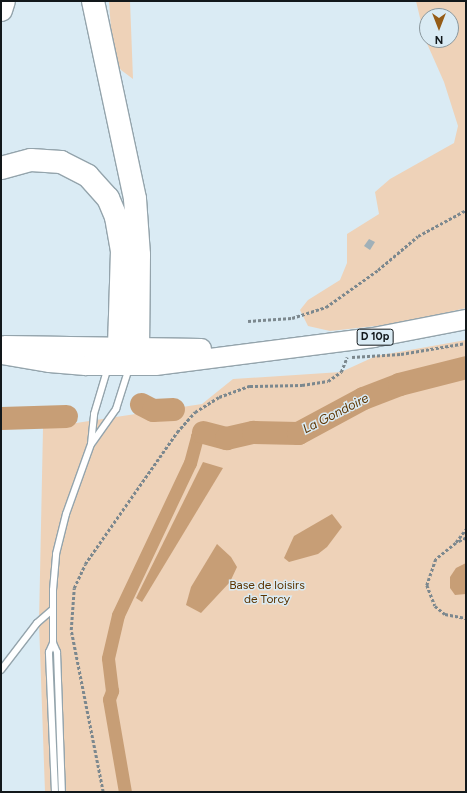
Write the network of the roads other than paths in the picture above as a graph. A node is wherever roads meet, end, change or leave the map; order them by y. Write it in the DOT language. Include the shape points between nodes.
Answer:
graph roads {
  1 [pos="4,1"];
  2 [pos="94,1"];
  3 [pos="1,10"];
  4 [pos="1,168"];
  5 [pos="466,320"];
  6 [pos="1,344"];
  7 [pos="1,354"];
  8 [pos="124,357"];
  9 [pos="91,444"];
  10 [pos="53,609"];
  11 [pos="53,643"];
  12 [pos="1,670"];
  13 [pos="55,792"];
  14 [pos="62,792"];
  1 -- 3 [label="highway"];
  2 -- 8 [label="highway" via="135,199 139,255"];
  4 -- 8 [label="highway" via="31,160 61,162 88,176 108,198 116,217 122,251"];
  5 -- 8 [label="main road, D 10p" via="398,333 283,347"];
  6 -- 8 [label="main road, D 10p"];
  7 -- 8 [label="main road, D 10p" via="49,362"];
  8 -- 9 [label="lane" via="94,414"];
  8 -- 9 [label="lane" via="116,409"];
  9 -- 10 [label="lane" via="66,514 56,554"];
  10 -- 11 [label="lane"];
  10 -- 12 [label="lane" via="37,623"];
  11 -- 13 [label="lane" via="49,652"];
  11 -- 14 [label="lane" via="57,652"];
}
